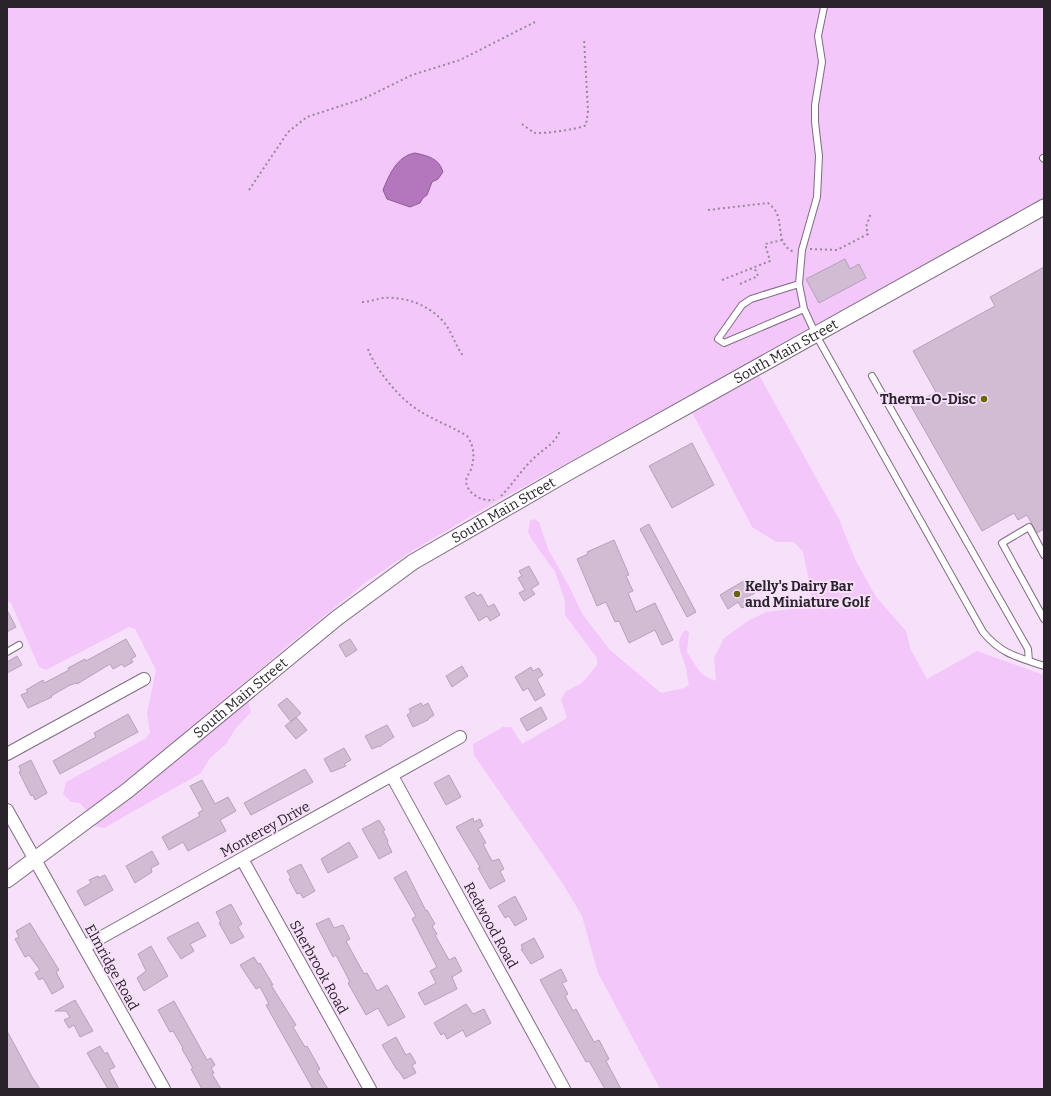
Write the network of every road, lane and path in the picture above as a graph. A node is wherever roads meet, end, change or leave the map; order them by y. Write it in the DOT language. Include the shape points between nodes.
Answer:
graph roads {
  1 [pos="824,7"];
  2 [pos="536,22"];
  3 [pos="584,38"];
  4 [pos="522,124"];
  5 [pos="249,190"];
  6 [pos="1044,207"];
  7 [pos="708,210"];
  8 [pos="871,213"];
  9 [pos="782,240"];
  10 [pos="805,249"];
  11 [pos="798,254"];
  12 [pos="754,269"];
  13 [pos="722,280"];
  14 [pos="740,284"];
  15 [pos="799,284"];
  16 [pos="362,302"];
  17 [pos="804,309"];
  18 [pos="816,335"];
  19 [pos="368,349"];
  20 [pos="464,357"];
  21 [pos="872,376"];
  22 [pos="560,431"];
  23 [pos="1044,555"];
  24 [pos="1044,619"];
  25 [pos="19,645"];
  26 [pos="7,652"];
  27 [pos="1029,661"];
  28 [pos="1044,666"];
  29 [pos="144,679"];
  30 [pos="460,737"];
  31 [pos="7,754"];
  32 [pos="392,776"];
  33 [pos="7,810"];
  34 [pos="242,859"];
  35 [pos="35,860"];
  36 [pos="7,880"];
  37 [pos="84,947"];
  38 [pos="164,1089"];
  39 [pos="370,1089"];
  40 [pos="564,1089"];
  1 -- 15 [label="lane" via="818,36 822,62 814,122 819,156 817,197 802,250"];
  2 -- 5 [label="path" via="460,60 412,74 365,98 307,117 288,132"];
  3 -- 4 [label="path" via="588,111 586,125 573,130 540,133 533,132"];
  6 -- 18 [label="street, South Main Street"];
  7 -- 9 [label="path" via="768,203 775,210"];
  8 -- 10 [label="path" via="866,228 868,234 837,250"];
  9 -- 11 [label="path" via="789,250"];
  9 -- 12 [label="path" via="765,244 770,262"];
  12 -- 13 [label="path"];
  12 -- 14 [label="path" via="758,276"];
  15 -- 17 [label="lane"];
  15 -- 17 [label="lane" via="751,299 742,305 718,339 724,343"];
  16 -- 20 [label="path" via="385,298 407,300 423,306 444,323"];
  17 -- 18 [label="lane"];
  18 -- 27 [label="lane" via="983,632 994,645"];
  18 -- 35 [label="street, South Main Street" via="414,562 343,614 148,774"];
  19 -- 22 [label="path" via="383,375 413,407 467,436 474,449 466,482 479,499 492,500 501,496 535,456 557,440"];
  21 -- 27 [label="lane" via="1028,649"];
  23 -- 24 [label="lane" via="1029,527 1002,543"];
  25 -- 26 [label="lane"];
  27 -- 28 [label="lane"];
  29 -- 31 [label="street"];
  30 -- 32 [label="street, Monterey Drive"];
  32 -- 34 [label="street, Monterey Drive"];
  32 -- 40 [label="street, Redwood Road"];
  33 -- 35 [label="street, Elmridge Road"];
  34 -- 37 [label="street, Monterey Drive"];
  34 -- 39 [label="street, Sherbrook Road"];
  35 -- 36 [label="street, South Main Street"];
  35 -- 37 [label="street, Elmridge Road"];
  37 -- 38 [label="street, Elmridge Road"];
}
